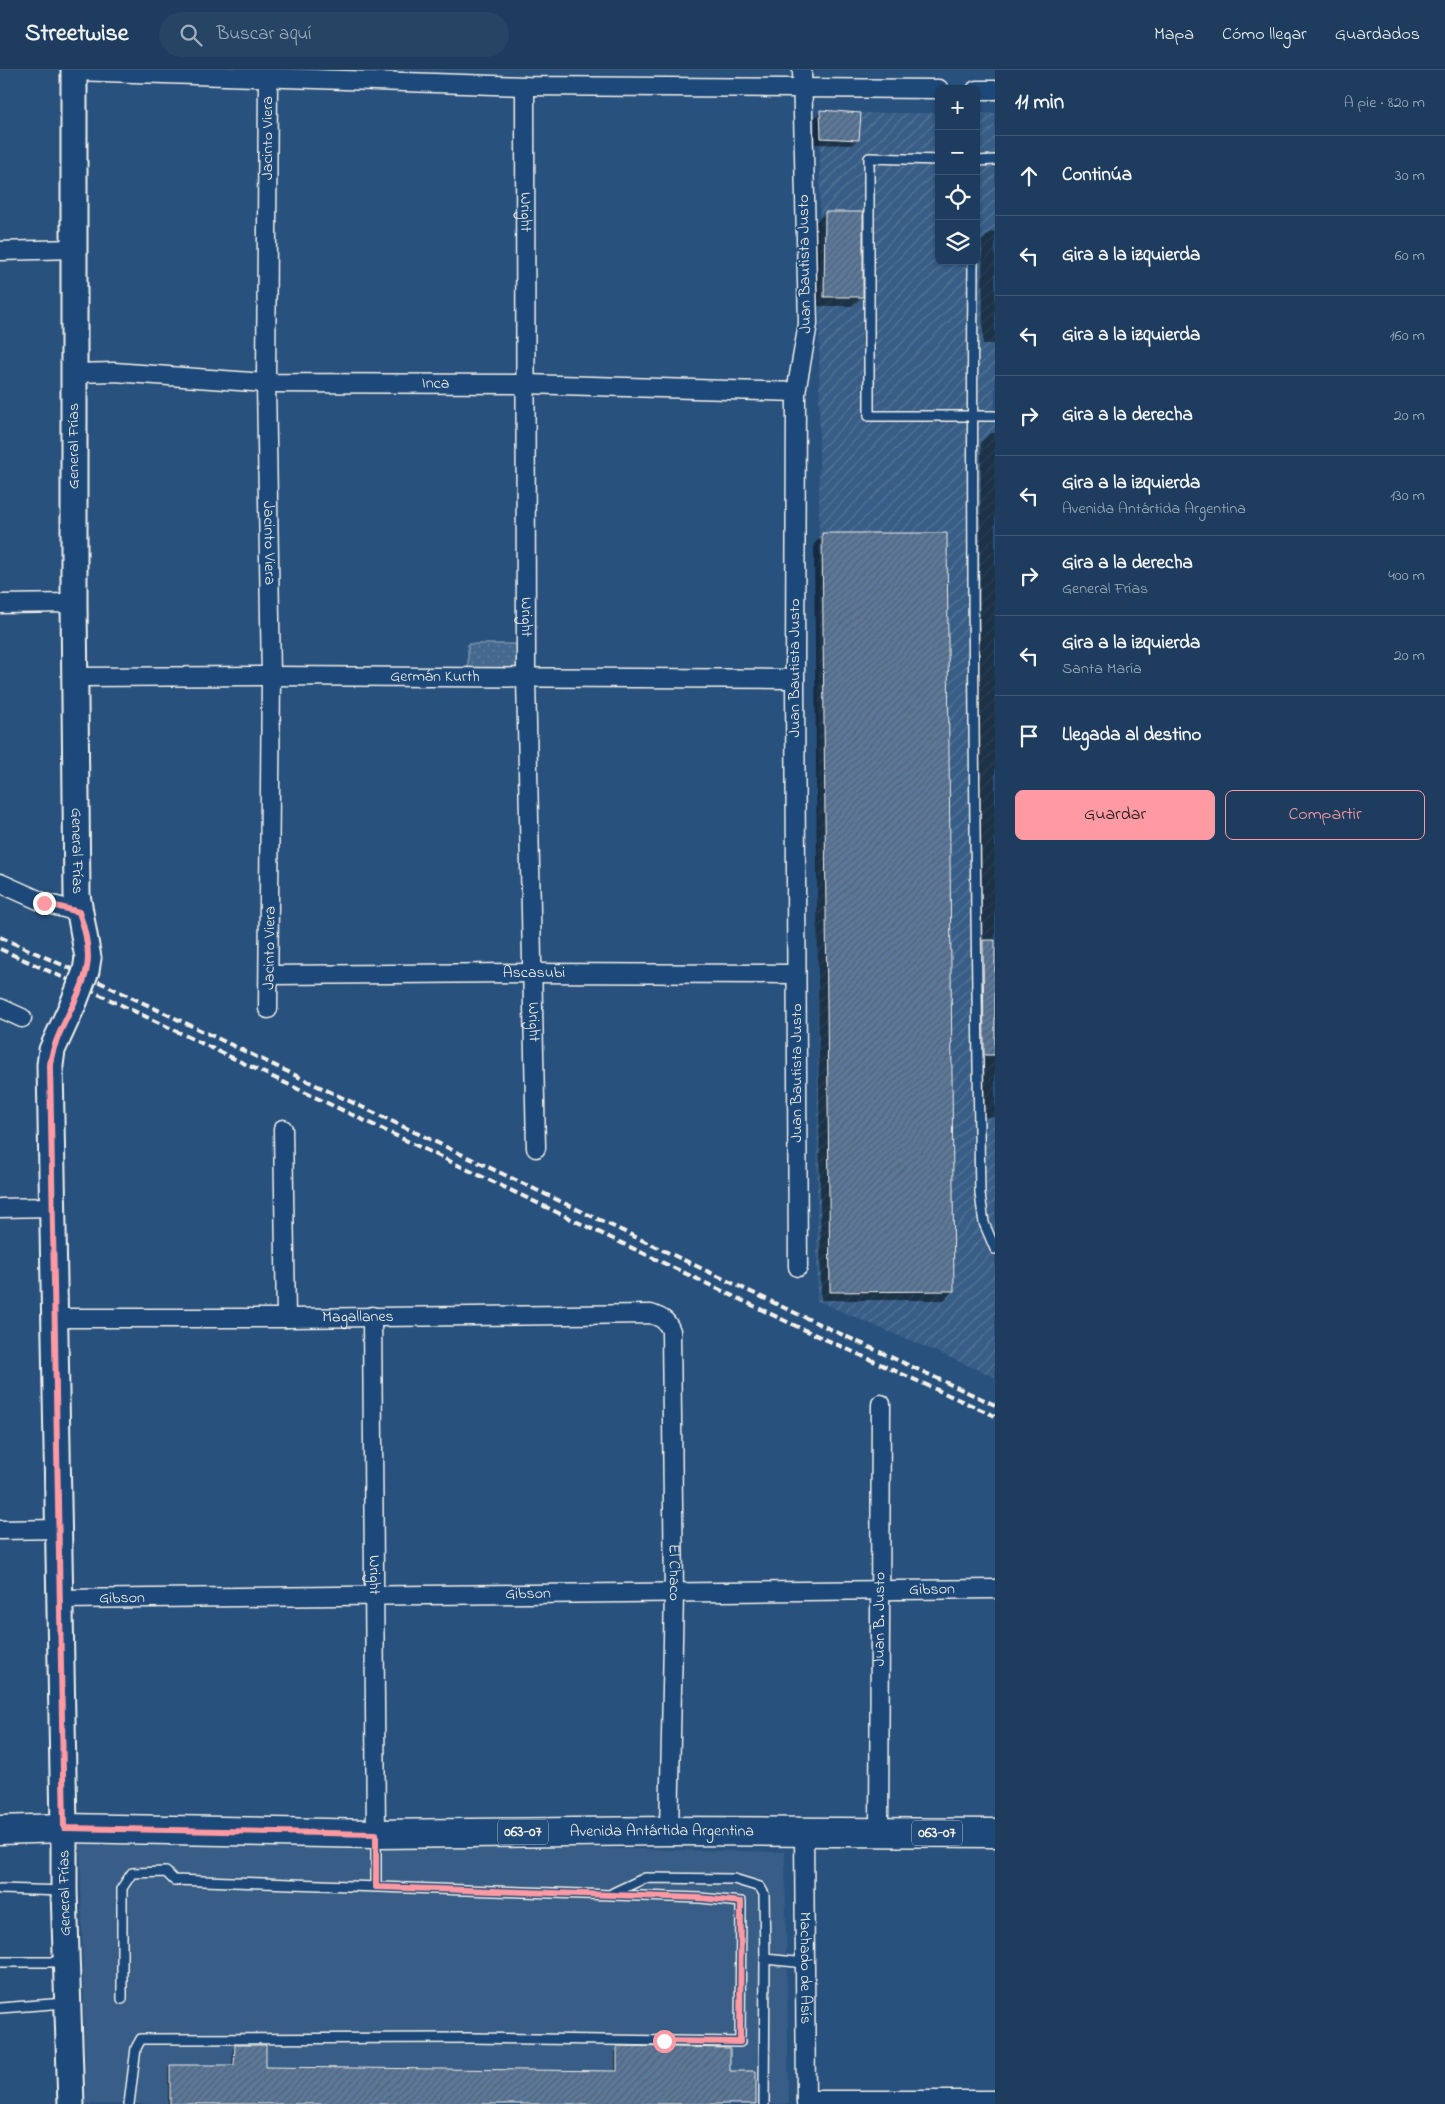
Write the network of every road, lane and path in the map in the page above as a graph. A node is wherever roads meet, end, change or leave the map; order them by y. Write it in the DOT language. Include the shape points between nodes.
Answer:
graph roads {
  1 [pos="74,70"];
  2 [pos="802,70"];
  3 [pos="442,76"];
  4 [pos="268,78"];
  5 [pos="525,86"];
  6 [pos="802,88"];
  7 [pos="935,89"];
  8 [pos="980,90"];
  9 [pos="995,90"];
  10 [pos="935,160"];
  11 [pos="980,160"];
  12 [pos="995,160"];
  13 [pos="75,249"];
  14 [pos="0,251"];
  15 [pos="973,265"];
  16 [pos="74,373"];
  17 [pos="266,383"];
  18 [pos="524,384"];
  19 [pos="796,392"];
  20 [pos="972,416"];
  21 [pos="995,416"];
  22 [pos="74,602"];
  23 [pos="0,604"];
  24 [pos="271,676"];
  25 [pos="75,677"];
  26 [pos="526,677"];
  27 [pos="795,679"];
  28 [pos="0,883"];
  29 [pos="79,912"];
  30 [pos="531,973"];
  31 [pos="796,974"];
  32 [pos="270,975"];
  33 [pos="0,1008"];
  34 [pos="268,1009"];
  35 [pos="22,1018"];
  36 [pos="283,1129"];
  37 [pos="536,1148"];
  38 [pos="52,1206"];
  39 [pos="0,1208"];
  40 [pos="995,1249"];
  41 [pos="798,1267"];
  42 [pos="372,1316"];
  43 [pos="56,1318"];
  44 [pos="286,1318"];
  45 [pos="662,1318"];
  46 [pos="881,1404"];
  47 [pos="59,1529"];
  48 [pos="0,1530"];
  49 [pos="995,1589"];
  50 [pos="879,1591"];
  51 [pos="674,1593"];
  52 [pos="374,1594"];
  53 [pos="60,1599"];
  54 [pos="64,1828"];
  55 [pos="0,1830"];
  56 [pos="669,1831"];
  57 [pos="804,1832"];
  58 [pos="995,1833"];
  59 [pos="376,1834"];
  60 [pos="879,1834"];
  61 [pos="376,1887"];
  62 [pos="0,1889"];
  63 [pos="64,1891"];
  64 [pos="610,1895"];
  65 [pos="765,1959"];
  66 [pos="0,1962"];
  67 [pos="66,1962"];
  68 [pos="806,1963"];
  69 [pos="122,2000"];
  70 [pos="68,2003"];
  71 [pos="0,2008"];
  72 [pos="995,2100"];
  73 [pos="806,2102"];
  74 [pos="71,2104"];
  75 [pos="129,2104"];
  76 [pos="764,2104"];
  1 -- 4 [label="street"];
  1 -- 13 [label="main road, General Frías"];
  2 -- 6 [label="street, Juan Bautista Justo"];
  3 -- 4 [label="street"];
  3 -- 5 [label="street"];
  4 -- 17 [label="street, Jacinto Viera"];
  5 -- 6 [label="street"];
  5 -- 18 [label="street, Wright"];
  6 -- 7 [label="street"];
  6 -- 19 [label="street, Juan Bautista Justo" via="808,324"];
  8 -- 9 [label="street"];
  10 -- 20 [label="lane" via="869,158 869,416"];
  11 -- 12 [label="lane"];
  13 -- 14 [label="street"];
  13 -- 16 [label="main road, General Frías"];
  15 -- 20 [label="lane"];
  16 -- 17 [label="street, Inca" via="114,372"];
  16 -- 22 [label="main road, General Frías"];
  17 -- 18 [label="street, Inca"];
  17 -- 24 [label="street, Jacinto Viera"];
  18 -- 19 [label="street, Inca"];
  18 -- 26 [label="street, Wright"];
  19 -- 27 [label="street, Juan Bautista Justo"];
  20 -- 21 [label="lane"];
  20 -- 40 [label="lane" via="980,1194 984,1223"];
  22 -- 23 [label="street"];
  22 -- 25 [label="main road, General Frías"];
  24 -- 25 [label="street, Germán Kurth"];
  24 -- 26 [label="street, Germán Kurth"];
  24 -- 32 [label="street, Jacinto Viera"];
  25 -- 29 [label="main road, General Frías"];
  26 -- 27 [label="street, Germán Kurth"];
  26 -- 30 [label="street, Wright"];
  27 -- 31 [label="street, Juan Bautista Justo"];
  28 -- 29 [label="street" via="44,903"];
  29 -- 38 [label="main road, General Frías, bridge" via="88,958 86,971 52,1050 50,1065"];
  30 -- 31 [label="street, Ascasubi"];
  30 -- 32 [label="street, Ascasubi"];
  30 -- 37 [label="street, Wright"];
  31 -- 41 [label="street, Juan Bautista Justo"];
  32 -- 34 [label="street, Jacinto Viera"];
  33 -- 35 [label="street"];
  36 -- 44 [label="street"];
  38 -- 39 [label="street"];
  38 -- 43 [label="main road, General Frías"];
  42 -- 44 [label="street, Magallanes"];
  42 -- 45 [label="street, Magallanes" via="651,1314"];
  42 -- 52 [label="street, Wright"];
  43 -- 44 [label="street, Magallanes"];
  43 -- 47 [label="main road, General Frías"];
  45 -- 51 [label="street, El Chaco" via="671,1331"];
  46 -- 50 [label="street, Juan B. Justo"];
  47 -- 48 [label="street"];
  47 -- 53 [label="main road, General Frías"];
  49 -- 50 [label="street, Gibson"];
  50 -- 51 [label="street, Gibson"];
  50 -- 60 [label="street, Juan B. Justo"];
  51 -- 52 [label="street, Gibson"];
  51 -- 56 [label="street, El Chaco"];
  52 -- 53 [label="street, Gibson"];
  52 -- 59 [label="street, Wright"];
  53 -- 54 [label="main road, General Frías"];
  54 -- 55 [label="main road, Avenida Antártida Argentina / 063-07"];
  54 -- 59 [label="main road, Avenida Antártida Argentina / 063-07"];
  54 -- 63 [label="main road, General Frías"];
  56 -- 57 [label="main road, Avenida Antártida Argentina / 063-07"];
  56 -- 59 [label="main road, Avenida Antártida Argentina / 063-07"];
  57 -- 60 [label="main road, Avenida Antártida Argentina / 063-07"];
  57 -- 68 [label="street, Machado de Asís"];
  58 -- 60 [label="main road, Avenida Antártida Argentina / 063-07"];
  59 -- 61 [label="lane"];
  61 -- 64 [label="lane"];
  61 -- 69 [label="lane" via="174,1880 166,1872 132,1873 122,1888"];
  62 -- 63 [label="lane"];
  63 -- 67 [label="main road, General Frías"];
  64 -- 65 [label="lane" via="644,1878 734,1879 760,1887 764,1894"];
  64 -- 75 [label="lane" via="741,1902 740,2042 472,2038 142,2039 136,2048"];
  65 -- 68 [label="lane"];
  65 -- 76 [label="lane"];
  66 -- 67 [label="lane"];
  67 -- 70 [label="main road, General Frías"];
  68 -- 73 [label="street, Machado de Asís"];
  70 -- 71 [label="lane"];
  70 -- 74 [label="main road, General Frías"];
  72 -- 73 [label="street"];
}
